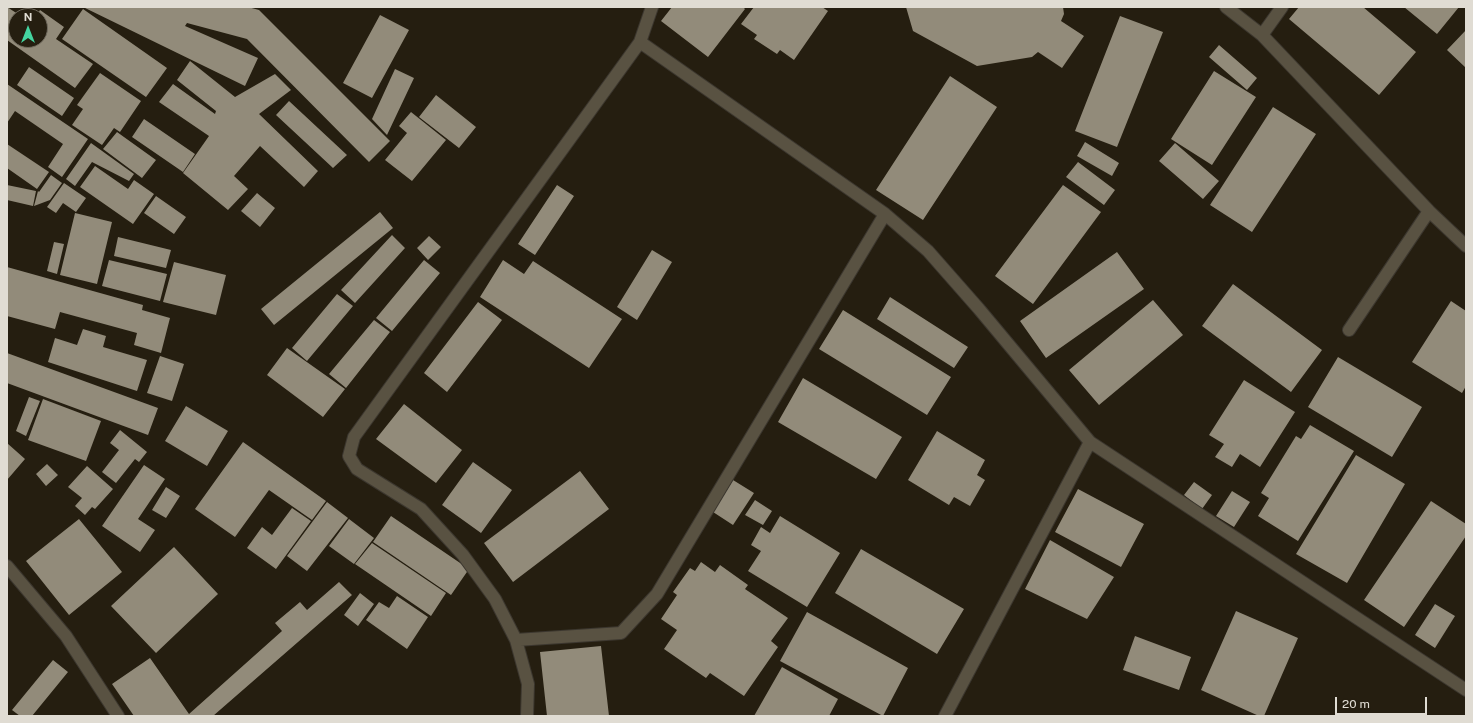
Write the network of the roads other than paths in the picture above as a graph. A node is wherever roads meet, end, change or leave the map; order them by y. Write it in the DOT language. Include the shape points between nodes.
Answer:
graph roads {
  1 [pos="652,7"];
  2 [pos="1226,7"];
  3 [pos="1282,7"];
  4 [pos="1262,35"];
  5 [pos="640,42"];
  6 [pos="1428,211"];
  7 [pos="885,214"];
  8 [pos="1466,246"];
  9 [pos="1349,330"];
  10 [pos="1090,442"];
  11 [pos="7,566"];
  12 [pos="516,640"];
  13 [pos="1466,690"];
  14 [pos="118,716"];
  15 [pos="527,716"];
  16 [pos="945,716"];
  1 -- 5 [label="street"];
  2 -- 4 [label="street"];
  3 -- 4 [label="street"];
  4 -- 6 [label="street"];
  5 -- 7 [label="street"];
  5 -- 12 [label="street" via="354,437 349,456 357,469 421,509 458,549 495,598"];
  6 -- 8 [label="street"];
  6 -- 9 [label="street"];
  7 -- 10 [label="street" via="928,251"];
  7 -- 12 [label="street" via="657,594 621,633"];
  10 -- 13 [label="street"];
  10 -- 16 [label="street"];
  11 -- 14 [label="street" via="66,636"];
  12 -- 15 [label="street" via="528,684"];
}
